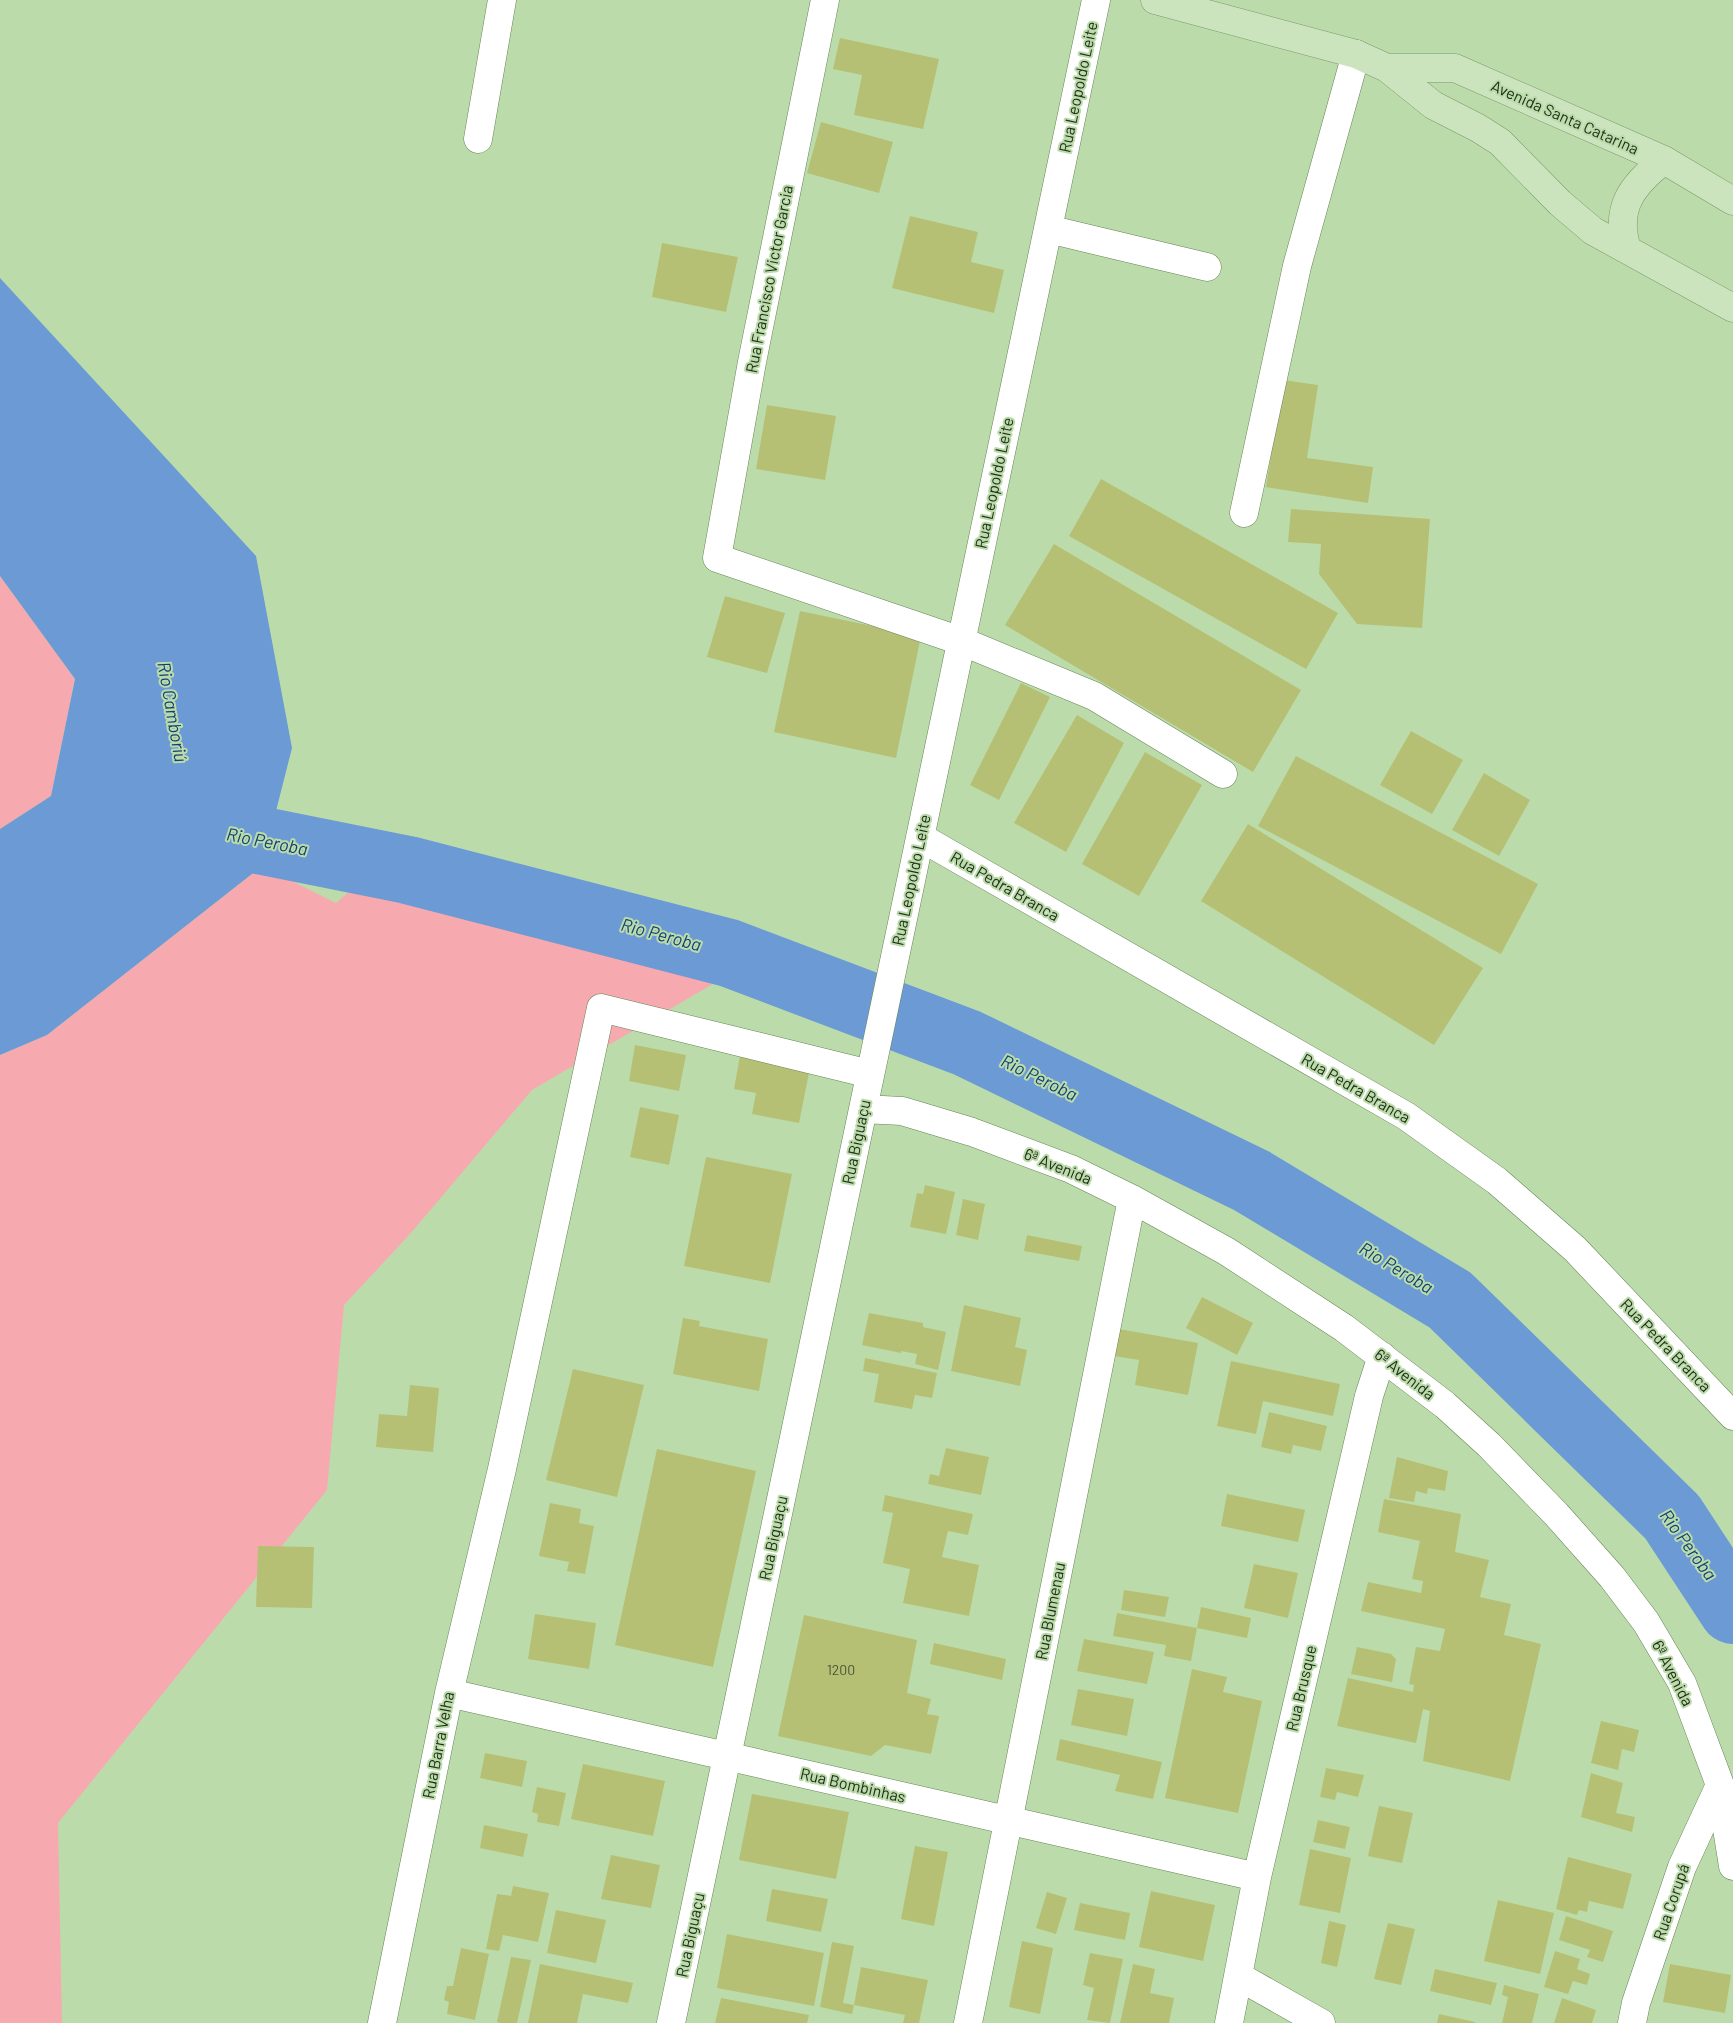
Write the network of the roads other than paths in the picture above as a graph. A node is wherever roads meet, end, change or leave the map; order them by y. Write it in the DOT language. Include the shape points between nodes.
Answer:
graph roads {
  1 [pos="502,0"];
  2 [pos="825,0"];
  3 [pos="1096,0"];
  4 [pos="1154,0"];
  5 [pos="1356,54"];
  6 [pos="1387,68"];
  7 [pos="478,139"];
  8 [pos="1664,160"];
  9 [pos="1733,201"];
  10 [pos="1048,230"];
  11 [pos="1627,249"];
  12 [pos="1207,268"];
  13 [pos="1733,308"];
  14 [pos="1244,513"];
  15 [pos="961,641"];
  16 [pos="1223,774"];
  17 [pos="920,837"];
  18 [pos="873,1064"];
  19 [pos="863,1109"];
  20 [pos="1132,1199"];
  21 [pos="1382,1356"];
  22 [pos="1733,1416"];
  23 [pos="449,1693"];
  24 [pos="727,1756"];
  25 [pos="1720,1785"];
  26 [pos="1008,1820"];
  27 [pos="1733,1866"];
  28 [pos="1257,1877"];
  29 [pos="1238,1976"];
  30 [pos="382,2023"];
  31 [pos="671,2023"];
  32 [pos="968,2023"];
  33 [pos="1229,2023"];
  34 [pos="1321,2023"];
  35 [pos="1632,2023"];
  1 -- 7 [label="street"];
  2 -- 15 [label="street, Rua Francisco Victor Garcia" via="752,362 717,558"];
  3 -- 10 [label="street, Rua Leopoldo Leite"];
  4 -- 5 [label="main road, Avenida Santa Catarina"];
  5 -- 6 [label="main road, Avenida Santa Catarina"];
  5 -- 14 [label="street" via="1297,266"];
  6 -- 8 [label="main road, Avenida Santa Catarina" via="1455,68"];
  6 -- 11 [label="main road, Avenida Santa Catarina" via="1433,105 1500,142 1560,203 1593,231"];
  8 -- 9 [label="main road, Avenida Santa Catarina"];
  8 -- 11 [label="main road" via="1632,191 1626,203 1622,233"];
  10 -- 12 [label="street"];
  10 -- 15 [label="street, Rua Leopoldo Leite"];
  11 -- 13 [label="main road, Avenida Santa Catarina"];
  15 -- 16 [label="street" via="1094,696"];
  15 -- 17 [label="street, Rua Leopoldo Leite"];
  17 -- 18 [label="street, Rua Leopoldo Leite"];
  17 -- 22 [label="street, Rua Pedra Branca" via="1406,1116 1497,1181 1575,1249"];
  18 -- 19 [label="street, Rua Biguaçu"];
  18 -- 23 [label="street, Rua Barra Velha" via="600,1008 502,1469"];
  19 -- 20 [label="street, 6ª Avenida" via="902,1111 972,1132 1070,1169"];
  19 -- 24 [label="street, Rua Biguaçu"];
  20 -- 21 [label="street, 6ª Avenida" via="1226,1251"];
  20 -- 26 [label="street, Rua Blumenau"];
  21 -- 25 [label="street, 6ª Avenida" via="1445,1405 1489,1445 1612,1577 1646,1622 1682,1684"];
  21 -- 28 [label="street, Rua Brusque" via="1369,1396"];
  23 -- 24 [label="street, Rua Bombinhas"];
  23 -- 30 [label="street, Rua Barra Velha"];
  24 -- 26 [label="street, Rua Bombinhas"];
  24 -- 31 [label="street, Rua Biguaçu"];
  25 -- 27 [label="street, 6ª Avenida"];
  25 -- 35 [label="street, Rua Corupá" via="1682,1867"];
  26 -- 28 [label="street, Rua Bombinhas"];
  26 -- 32 [label="street, Rua Blumenau"];
  28 -- 29 [label="street, Rua Brusque"];
  29 -- 33 [label="street, Rua Brusque"];
  29 -- 34 [label="street"];
}
